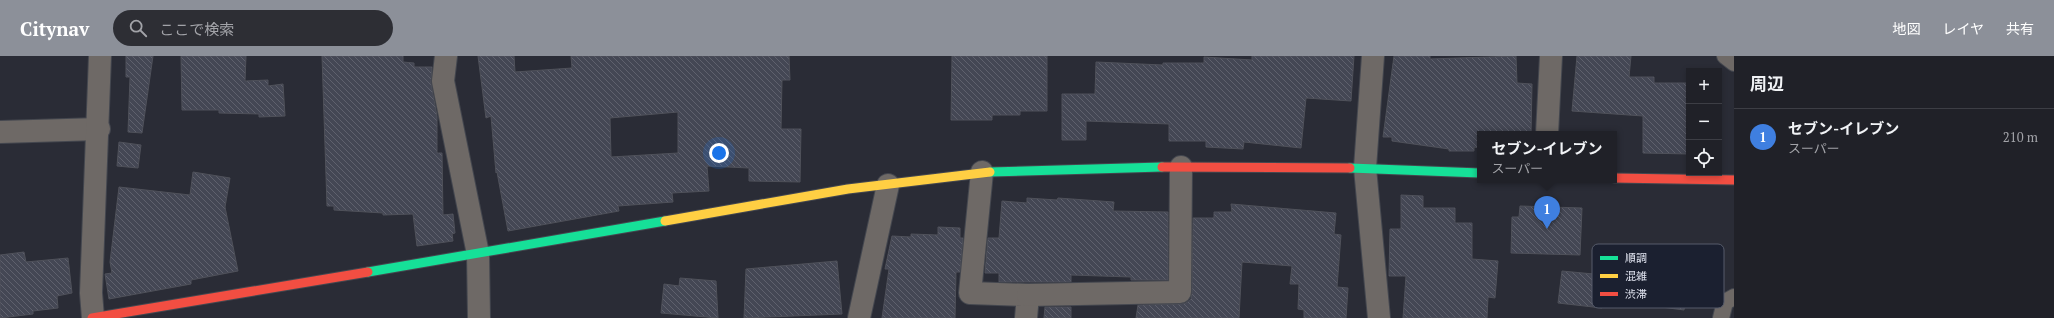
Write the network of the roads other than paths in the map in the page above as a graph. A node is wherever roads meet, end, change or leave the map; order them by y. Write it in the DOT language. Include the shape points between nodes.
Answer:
graph roads {
  1 [pos="100,56"];
  2 [pos="446,56"];
  3 [pos="1374,56"];
  4 [pos="1551,56"];
  5 [pos="1725,56"];
  6 [pos="1734,63"];
  7 [pos="99,129"];
  8 [pos="1547,131"];
  9 [pos="0,132"];
  10 [pos="1181,167"];
  11 [pos="1365,168"];
  12 [pos="982,172"];
  13 [pos="1477,173"];
  14 [pos="1617,178"];
  15 [pos="1734,180"];
  16 [pos="888,185"];
  17 [pos="478,254"];
  18 [pos="1028,295"];
  19 [pos="1734,297"];
  20 [pos="1724,306"];
  21 [pos="1724,308"];
  22 [pos="92,318"];
  23 [pos="479,318"];
  24 [pos="858,318"];
  25 [pos="1026,318"];
  26 [pos="1379,318"];
  27 [pos="1721,318"];
  1 -- 7 [label="street"];
  2 -- 17 [label="street" via="443,81"];
  3 -- 11 [label="street"];
  4 -- 8 [label="street"];
  5 -- 6 [label="lane"];
  7 -- 9 [label="street"];
  7 -- 22 [label="street"];
  10 -- 11 [label="street"];
  10 -- 12 [label="street"];
  10 -- 18 [label="street" via="1180,292"];
  11 -- 13 [label="street"];
  11 -- 26 [label="street"];
  12 -- 16 [label="street"];
  12 -- 18 [label="street" via="970,293"];
  14 -- 15 [label="street"];
  16 -- 17 [label="street" via="848,189"];
  16 -- 24 [label="street"];
  17 -- 22 [label="street"];
  17 -- 23 [label="street"];
  18 -- 25 [label="street"];
  19 -- 20 [label="lane" via="1725,302"];
  21 -- 27 [label="lane"];
}
